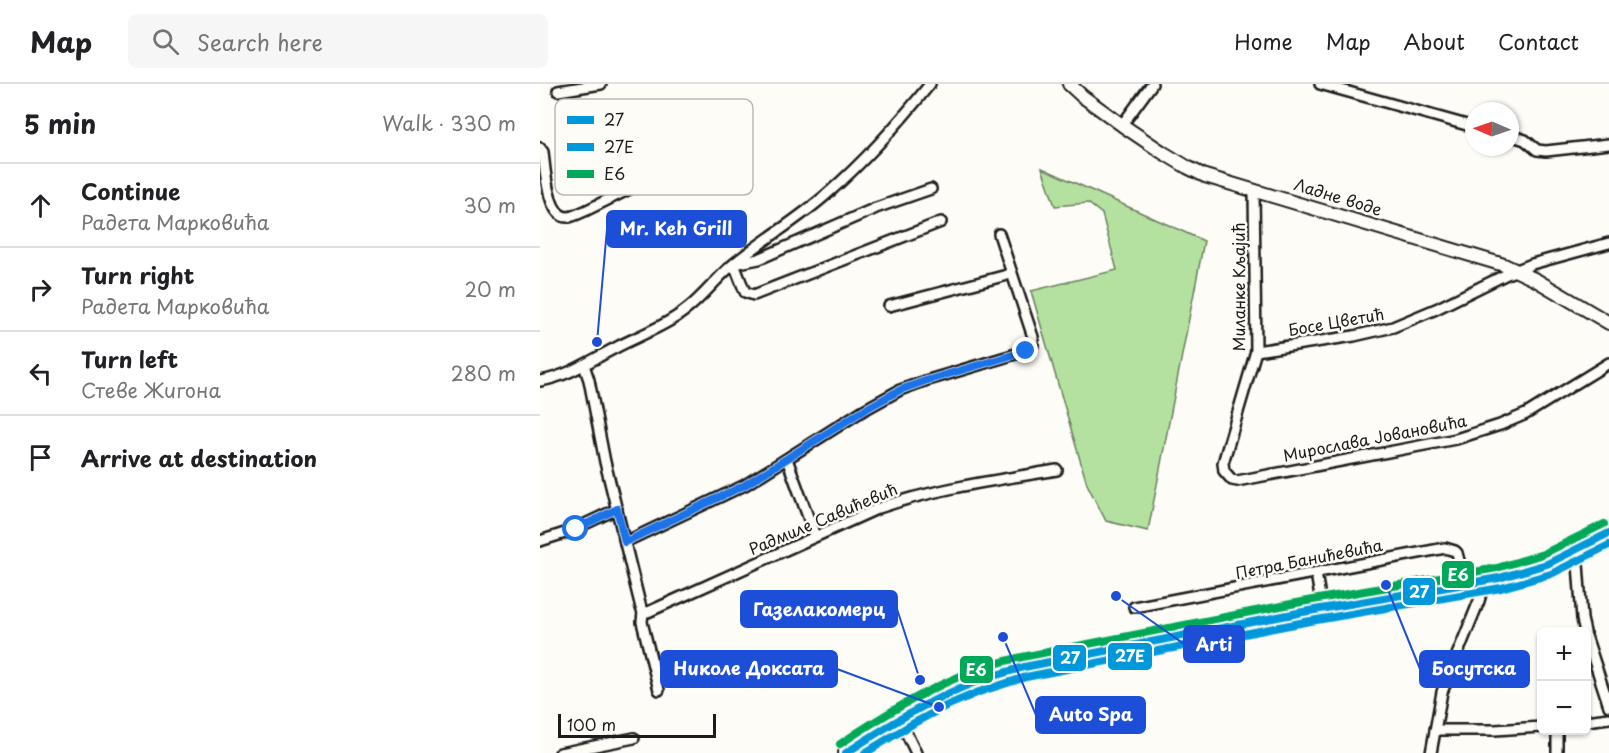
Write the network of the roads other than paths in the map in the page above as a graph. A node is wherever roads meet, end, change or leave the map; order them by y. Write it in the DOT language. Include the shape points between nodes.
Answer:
graph roads {
  1 [pos="601,84"];
  2 [pos="930,84"];
  3 [pos="1069,84"];
  4 [pos="1152,84"];
  5 [pos="1320,84"];
  6 [pos="558,91"];
  7 [pos="1465,124"];
  8 [pos="1122,125"];
  9 [pos="1519,138"];
  10 [pos="1609,144"];
  11 [pos="540,148"];
  12 [pos="931,189"];
  13 [pos="1254,190"];
  14 [pos="617,195"];
  15 [pos="941,222"];
  16 [pos="999,234"];
  17 [pos="1609,243"];
  18 [pos="734,264"];
  19 [pos="1517,270"];
  20 [pos="1011,274"];
  21 [pos="889,306"];
  22 [pos="1609,323"];
  23 [pos="1257,351"];
  24 [pos="1609,363"];
  25 [pos="584,365"];
  26 [pos="540,381"];
  27 [pos="787,459"];
  28 [pos="1057,470"];
  29 [pos="1237,481"];
  30 [pos="617,509"];
  31 [pos="1609,532"];
  32 [pos="815,536"];
  33 [pos="540,541"];
  34 [pos="625,542"];
  35 [pos="1577,550"];
  36 [pos="1316,573"];
  37 [pos="1485,580"];
  38 [pos="1465,583"];
  39 [pos="1134,608"];
  40 [pos="1322,609"];
  41 [pos="644,612"];
  42 [pos="1585,627"];
  43 [pos="1591,650"];
  44 [pos="658,690"];
  45 [pos="1609,706"];
  46 [pos="1609,718"];
  47 [pos="900,720"];
  48 [pos="1591,720"];
  49 [pos="1537,727"];
  50 [pos="1435,730"];
  51 [pos="1557,735"];
  52 [pos="634,738"];
  53 [pos="560,753"];
  54 [pos="846,753"];
  55 [pos="916,753"];
  56 [pos="1431,753"];
  57 [pos="1557,753"];
  1 -- 6 [label="street"];
  2 -- 18 [label="street" via="873,150 827,194"];
  3 -- 8 [label="street, Ладне воде"];
  4 -- 8 [label="street"];
  5 -- 7 [label="street"];
  8 -- 13 [label="street, Ладне воде" via="1196,172"];
  9 -- 10 [label="street" via="1537,150 1546,151"];
  11 -- 14 [label="street" via="549,192 560,214 575,215"];
  12 -- 18 [label="street" via="876,208 770,255"];
  13 -- 19 [label="street, Ладне воде"];
  13 -- 23 [label="street, Миланке Кљајић"];
  15 -- 18 [label="street" via="754,295 745,292"];
  16 -- 20 [label="street"];
  17 -- 19 [label="street, Босе Цветић"];
  18 -- 25 [label="street" via="680,314"];
  19 -- 22 [label="street, Ладне воде"];
  19 -- 23 [label="street, Босе Цветић" via="1394,327"];
  20 -- 21 [label="street"];
  20 -- 27 [label="street" via="1033,338 1031,348 900,390"];
  23 -- 29 [label="street, Миланке Кљајић" via="1223,463 1227,476"];
  24 -- 29 [label="street, Мирослава Јовановића" via="1526,414 1469,436"];
  25 -- 26 [label="street"];
  25 -- 30 [label="street"];
  27 -- 32 [label="street"];
  27 -- 34 [label="street" via="745,485"];
  28 -- 32 [label="street, Радмиле Савићевић" via="903,499"];
  30 -- 33 [label="street"];
  30 -- 34 [label="street"];
  31 -- 35 [label="main road"];
  32 -- 41 [label="street, Радмиле Савићевић"];
  34 -- 41 [label="street"];
  35 -- 37 [label="main road" via="1531,570"];
  35 -- 42 [label="street"];
  36 -- 38 [label="street, Петра Банићевића" via="1445,548 1457,553"];
  36 -- 39 [label="street, Петра Банићевића"];
  36 -- 40 [label="street"];
  37 -- 38 [label="main road"];
  37 -- 50 [label="street" via="1442,692"];
  38 -- 40 [label="main road"];
  40 -- 47 [label="main road" via="1024,667 974,682"];
  41 -- 44 [label="street" via="642,622"];
  43 -- 45 [label="street"];
  46 -- 48 [label="street"];
  47 -- 54 [label="main road"];
  47 -- 55 [label="street"];
  49 -- 50 [label="street"];
  50 -- 56 [label="street"];
  51 -- 57 [label="street"];
  52 -- 53 [label="street"];
}
